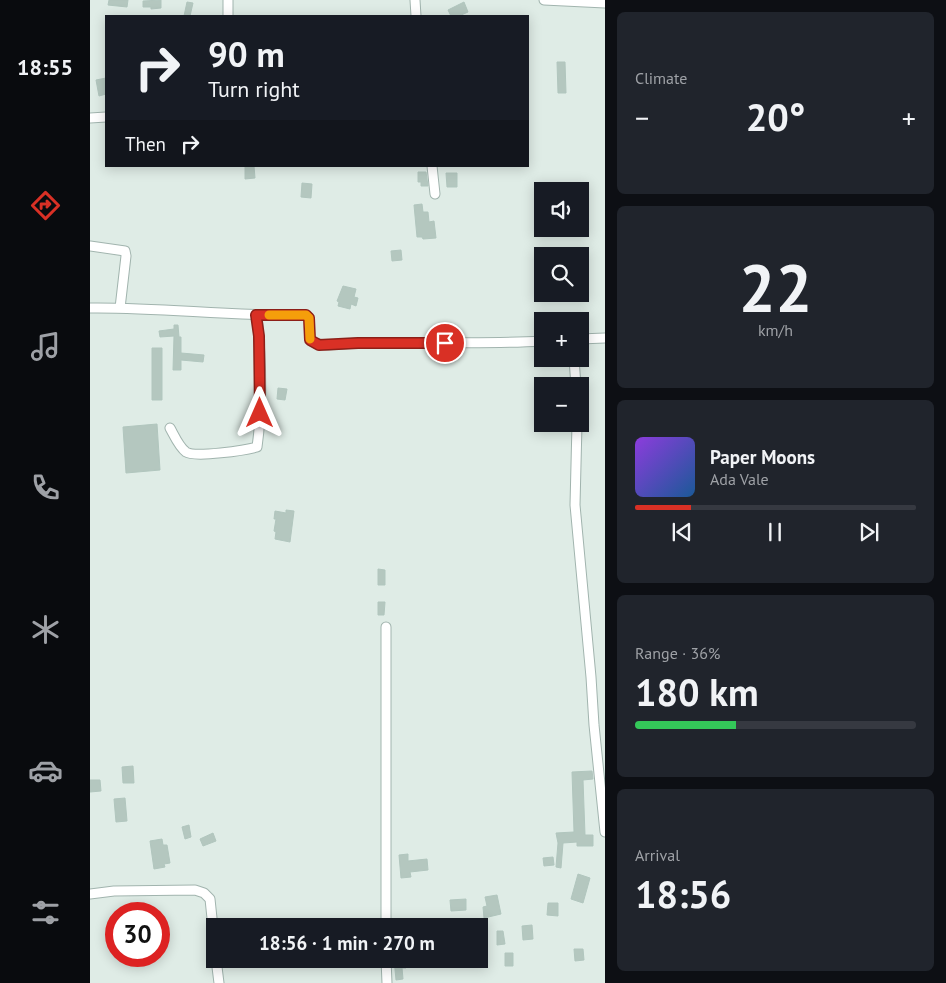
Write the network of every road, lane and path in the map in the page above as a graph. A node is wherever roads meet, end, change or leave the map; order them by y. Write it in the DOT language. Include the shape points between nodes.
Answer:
graph roads {
  1 [pos="228,0"];
  2 [pos="415,0"];
  3 [pos="544,0"];
  4 [pos="605,3"];
  5 [pos="228,15"];
  6 [pos="416,15"];
  7 [pos="105,117"];
  8 [pos="90,118"];
  9 [pos="432,167"];
  10 [pos="436,194"];
  11 [pos="90,246"];
  12 [pos="90,308"];
  13 [pos="120,308"];
  14 [pos="256,315"];
  15 [pos="605,338"];
  16 [pos="589,339"];
  17 [pos="534,341"];
  18 [pos="170,428"];
  19 [pos="577,432"];
  20 [pos="386,627"];
  21 [pos="605,832"];
  22 [pos="90,894"];
  23 [pos="212,918"];
  24 [pos="386,918"];
  25 [pos="217,968"];
  26 [pos="386,968"];
  27 [pos="219,983"];
  28 [pos="387,983"];
  1 -- 5 [label="street"];
  2 -- 6 [label="street"];
  3 -- 4 [label="street"];
  7 -- 8 [label="street"];
  9 -- 10 [label="street"];
  11 -- 13 [label="street" via="125,250"];
  12 -- 13 [label="street"];
  13 -- 14 [label="street"];
  14 -- 17 [label="street" via="306,315 310,340 319,345"];
  14 -- 18 [label="street" via="260,395 257,447 194,455 186,452"];
  15 -- 16 [label="street"];
  19 -- 21 [label="street" via="576,515"];
  20 -- 24 [label="street"];
  22 -- 23 [label="street" via="195,890 210,899"];
  25 -- 27 [label="street"];
  26 -- 28 [label="street"];
}
